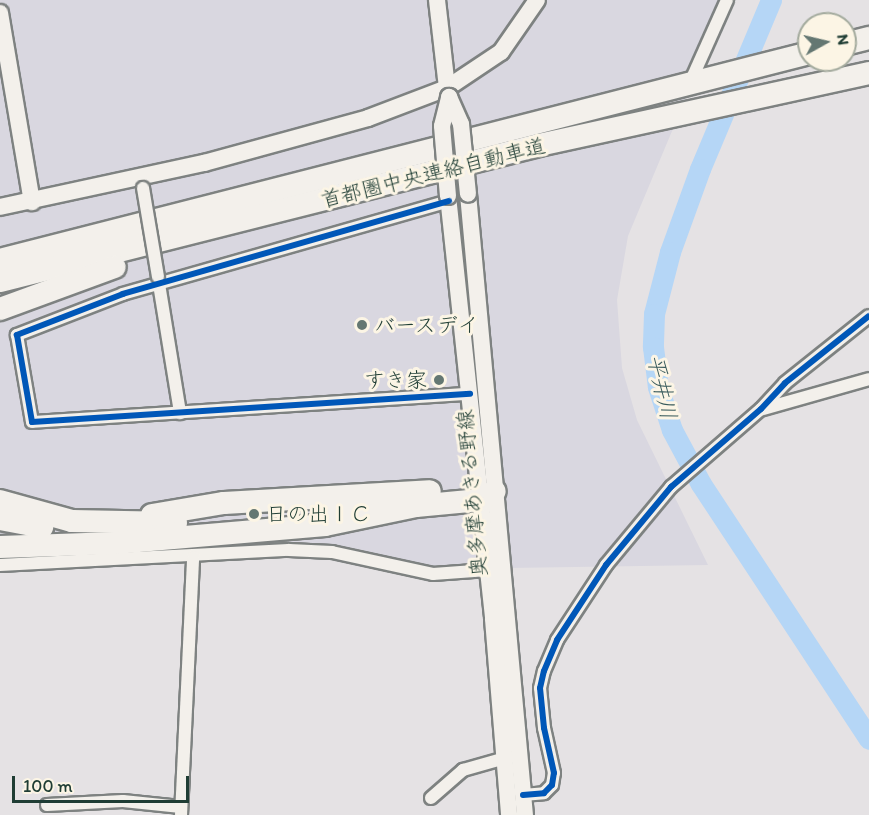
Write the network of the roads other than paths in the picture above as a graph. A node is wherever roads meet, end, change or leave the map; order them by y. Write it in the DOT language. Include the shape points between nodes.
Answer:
graph roads {
  1 [pos="437,0"];
  2 [pos="537,0"];
  3 [pos="727,0"];
  4 [pos="0,13"];
  5 [pos="797,56"];
  6 [pos="869,73"];
  7 [pos="693,76"];
  8 [pos="448,93"];
  9 [pos="142,183"];
  10 [pos="449,198"];
  11 [pos="325,201"];
  12 [pos="32,202"];
  13 [pos="0,207"];
  14 [pos="193,210"];
  15 [pos="0,243"];
  16 [pos="0,260"];
  17 [pos="0,281"];
  18 [pos="158,281"];
  19 [pos="0,309"];
  20 [pos="869,316"];
  21 [pos="869,379"];
  22 [pos="470,394"];
  23 [pos="761,409"];
  24 [pos="180,413"];
  25 [pos="484,492"];
  26 [pos="0,501"];
  27 [pos="373,501"];
  28 [pos="0,519"];
  29 [pos="117,533"];
  30 [pos="0,547"];
  31 [pos="193,557"];
  32 [pos="0,565"];
  33 [pos="488,570"];
  34 [pos="505,758"];
  35 [pos="523,795"];
  36 [pos="431,798"];
  37 [pos="47,805"];
  38 [pos="181,811"];
  39 [pos="509,815"];
  40 [pos="525,815"];
  1 -- 8 [label="main road, 奥多摩あきる野線"];
  2 -- 8 [label="main road" via="501,52"];
  3 -- 7 [label="street"];
  4 -- 12 [label="main road"];
  5 -- 14 [label="highway, 首都圏中央連絡自動車道"];
  6 -- 11 [label="highway, 首都圏中央連絡自動車道" via="539,145"];
  8 -- 9 [label="main road"];
  8 -- 10 [label="main road, 奥多摩あきる野線, bridge" via="442,126"];
  8 -- 25 [label="main road, 奥多摩あきる野線, bridge" via="461,124 468,194"];
  9 -- 12 [label="main road"];
  9 -- 18 [label="street, bridge"];
  10 -- 18 [label="street"];
  10 -- 22 [label="main road, 奥多摩あきる野線"];
  11 -- 17 [label="highway, 首都圏中央連絡自動車道"];
  11 -- 19 [label="highway" via="64,283"];
  12 -- 13 [label="main road"];
  14 -- 15 [label="highway"];
  14 -- 16 [label="highway, 首都圏中央連絡自動車道"];
  18 -- 24 [label="street"];
  18 -- 24 [label="street" via="17,334 32,422"];
  20 -- 23 [label="street" via="785,383"];
  21 -- 23 [label="street"];
  22 -- 24 [label="street"];
  22 -- 25 [label="main road, 奥多摩あきる野線"];
  23 -- 35 [label="street" via="677,482 606,565 557,640 540,688 554,773 549,790"];
  25 -- 27 [label="highway"];
  25 -- 33 [label="main road, 奥多摩あきる野線"];
  25 -- 35 [label="main road, 奥多摩あきる野線"];
  26 -- 29 [label="highway"];
  27 -- 29 [label="highway" via="308,488 195,496"];
  27 -- 29 [label="highway" via="326,535"];
  28 -- 29 [label="highway" via="25,526"];
  29 -- 30 [label="highway"];
  31 -- 32 [label="street"];
  31 -- 33 [label="street" via="289,550 333,552 406,571 454,574"];
  31 -- 38 [label="street"];
  33 -- 34 [label="main road, 奥多摩あきる野線"];
  34 -- 36 [label="street" via="463,770"];
  34 -- 39 [label="main road, 奥多摩あきる野線"];
  35 -- 40 [label="main road, 奥多摩あきる野線"];
  37 -- 38 [label="street" via="123,801"];
}
